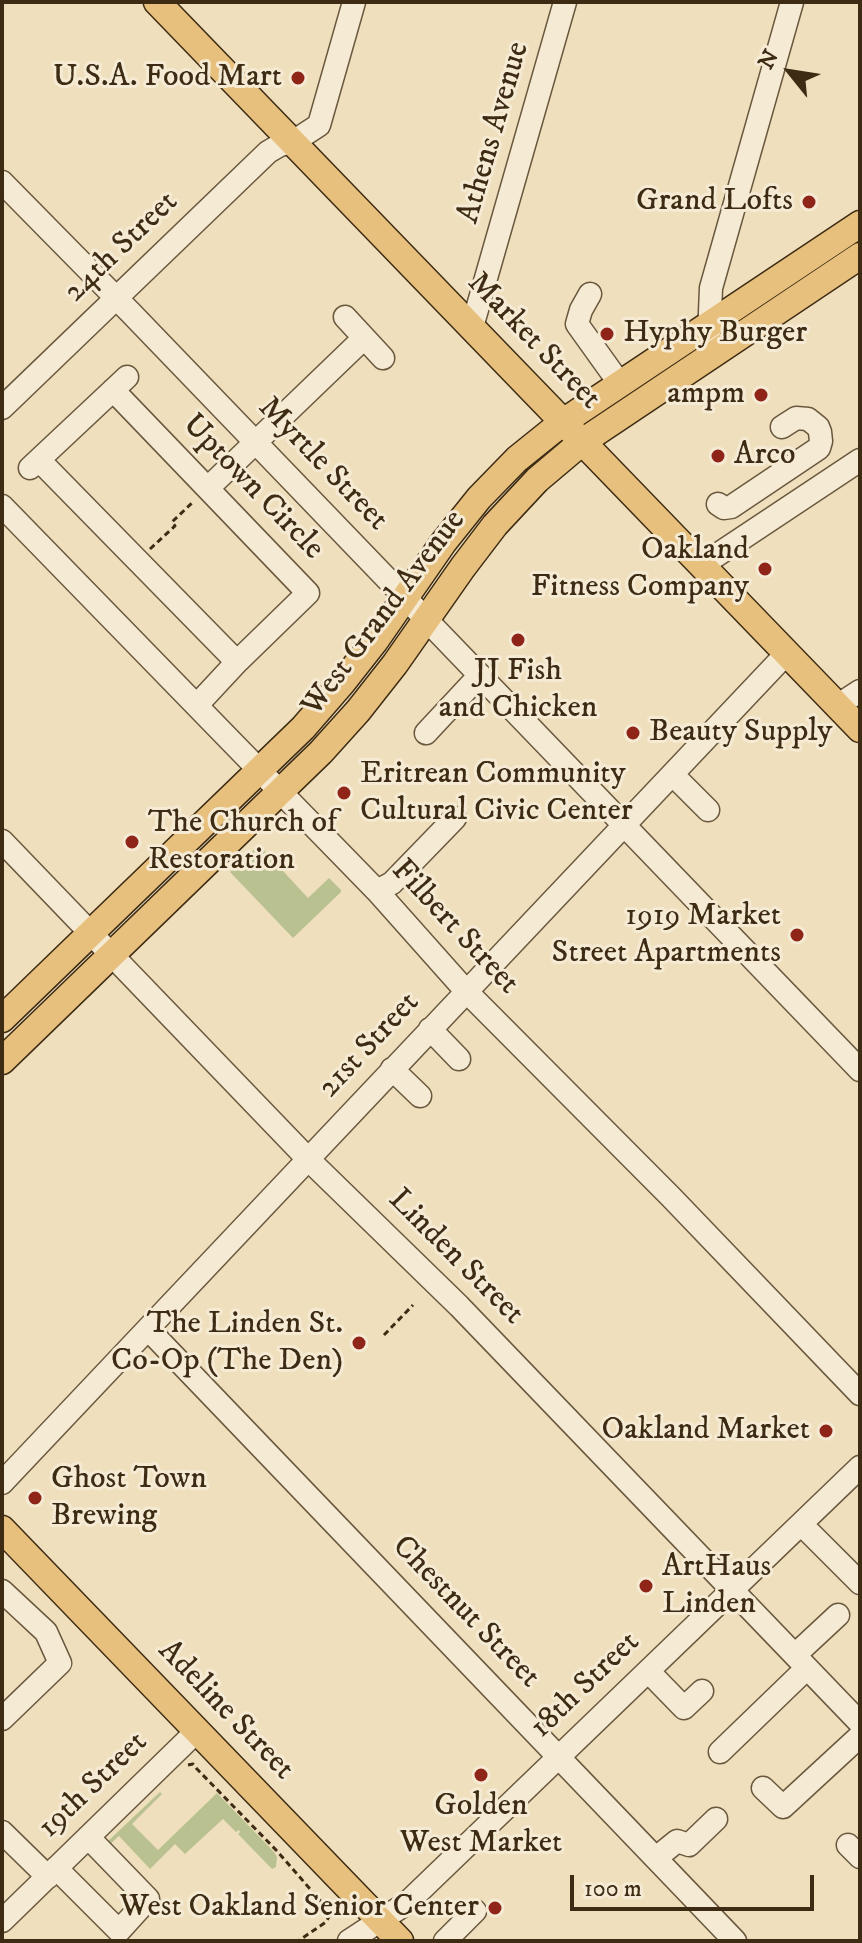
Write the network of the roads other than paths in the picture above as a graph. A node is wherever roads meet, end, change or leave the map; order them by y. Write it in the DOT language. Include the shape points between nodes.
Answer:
graph roads {
  1 [pos="157,2"];
  2 [pos="354,2"];
  3 [pos="565,2"];
  4 [pos="792,2"];
  5 [pos="293,142"];
  6 [pos="2,182"];
  7 [pos="860,224"];
  8 [pos="860,256"];
  9 [pos="590,294"];
  10 [pos="116,298"];
  11 [pos="345,317"];
  12 [pos="710,324"];
  13 [pos="472,327"];
  14 [pos="364,338"];
  15 [pos="708,357"];
  16 [pos="383,358"];
  17 [pos="620,384"];
  18 [pos="2,408"];
  19 [pos="563,422"];
  20 [pos="782,427"];
  21 [pos="582,442"];
  22 [pos="256,443"];
  23 [pos="860,460"];
  24 [pos="208,488"];
  25 [pos="718,504"];
  26 [pos="2,506"];
  27 [pos="702,565"];
  28 [pos="405,598"];
  29 [pos="425,620"];
  30 [pos="786,654"];
  31 [pos="237,662"];
  32 [pos="480,675"];
  33 [pos="860,691"];
  34 [pos="197,705"];
  35 [pos="837,706"];
  36 [pos="860,729"];
  37 [pos="426,733"];
  38 [pos="260,770"];
  39 [pos="673,775"];
  40 [pos="281,791"];
  41 [pos="708,810"];
  42 [pos="455,818"];
  43 [pos="624,826"];
  44 [pos="2,841"];
  45 [pos="377,891"];
  46 [pos="91,933"];
  47 [pos="111,955"];
  48 [pos="466,991"];
  49 [pos="2,1019"];
  50 [pos="430,1029"];
  51 [pos="459,1059"];
  52 [pos="2,1061"];
  53 [pos="392,1069"];
  54 [pos="860,1070"];
  55 [pos="420,1096"];
  56 [pos="308,1159"];
  57 [pos="148,1329"];
  58 [pos="860,1394"];
  59 [pos="860,1467"];
  60 [pos="2,1483"];
  61 [pos="801,1524"];
  62 [pos="2,1529"];
  63 [pos="860,1583"];
  64 [pos="733,1590"];
  65 [pos="2,1591"];
  66 [pos="838,1615"];
  67 [pos="801,1662"];
  68 [pos="648,1671"];
  69 [pos="702,1691"];
  70 [pos="856,1712"];
  71 [pos="2,1719"];
  72 [pos="197,1731"];
  73 [pos="860,1736"];
  74 [pos="720,1752"];
  75 [pos="559,1756"];
  76 [pos="763,1788"];
  77 [pos="716,1819"];
  78 [pos="2,1832"];
  79 [pos="88,1837"];
  80 [pos="656,1858"];
  81 [pos="52,1872"];
  82 [pos="475,1911"];
  83 [pos="2,1921"];
  84 [pos="381,1921"];
  85 [pos="349,1941"];
  86 [pos="400,1941"];
  87 [pos="445,1941"];
  88 [pos="735,1941"];
  1 -- 5 [label="main road, Market Street"];
  2 -- 5 [label="street, 24th Street" via="319,125"];
  3 -- 13 [label="street, Athens Avenue"];
  4 -- 12 [label="street" via="711,288"];
  5 -- 10 [label="street, 24th Street" via="268,152"];
  5 -- 13 [label="main road, Market Street"];
  6 -- 10 [label="street, Myrtle Street"];
  7 -- 12 [label="main road, West Grand Avenue"];
  8 -- 15 [label="main road, West Grand Avenue"];
  9 -- 17 [label="street" via="577,324"];
  10 -- 18 [label="street, 24th Street"];
  10 -- 22 [label="street, Myrtle Street"];
  11 -- 14 [label="street"];
  12 -- 15 [label="street"];
  12 -- 17 [label="main road, West Grand Avenue"];
  13 -- 19 [label="main road, Market Street"];
  14 -- 16 [label="street"];
  14 -- 22 [label="street"];
  15 -- 21 [label="main road, West Grand Avenue"];
  17 -- 19 [label="main road, West Grand Avenue"];
  19 -- 21 [label="main road, Market Street"];
  19 -- 28 [label="main road, West Grand Avenue" via="479,498"];
  20 -- 25 [label="street" via="796,418 808,419 820,432 819,448 731,507"];
  21 -- 27 [label="main road, Market Street"];
  21 -- 29 [label="main road, West Grand Avenue" via="495,525"];
  22 -- 24 [label="street"];
  22 -- 28 [label="street, Myrtle Street"];
  23 -- 27 [label="street"];
  24 -- 31 [label="street, Uptown Circle" via="308,593"];
  24 -- 31 [label="street, Uptown Circle" via="120,383 35,464"];
  26 -- 34 [label="street, Filbert Street"];
  27 -- 30 [label="main road, Market Street"];
  28 -- 29 [label="street, Myrtle Street"];
  28 -- 38 [label="main road, West Grand Avenue" via="342,683"];
  29 -- 32 [label="street, Myrtle Street"];
  29 -- 40 [label="main road, West Grand Avenue" via="358,711"];
  30 -- 35 [label="main road, Market Street"];
  30 -- 39 [label="street, 21st Street"];
  31 -- 34 [label="street, Uptown Circle"];
  32 -- 37 [label="street"];
  32 -- 43 [label="street, Myrtle Street"];
  33 -- 35 [label="street"];
  34 -- 38 [label="street, Filbert Street"];
  35 -- 36 [label="main road, Market Street"];
  38 -- 40 [label="street, Filbert Street"];
  38 -- 46 [label="main road, West Grand Avenue"];
  39 -- 41 [label="street"];
  39 -- 43 [label="street, 21st Street"];
  40 -- 45 [label="street, Filbert Street"];
  40 -- 47 [label="main road, West Grand Avenue"];
  42 -- 45 [label="street" via="392,883"];
  43 -- 48 [label="street, 21st Street"];
  43 -- 54 [label="street, Myrtle Street"];
  44 -- 46 [label="street, Linden Street"];
  45 -- 48 [label="street, Filbert Street"];
  46 -- 47 [label="street, Linden Street"];
  46 -- 49 [label="main road, West Grand Avenue"];
  47 -- 52 [label="main road, West Grand Avenue"];
  47 -- 56 [label="street, Linden Street"];
  48 -- 50 [label="street, 21st Street"];
  48 -- 58 [label="street, Filbert Street"];
  50 -- 51 [label="street"];
  50 -- 53 [label="street, 21st Street"];
  53 -- 55 [label="street"];
  53 -- 56 [label="street, 21st Street"];
  56 -- 57 [label="street, 21st Street"];
  56 -- 64 [label="street, Linden Street" via="459,1306"];
  57 -- 60 [label="street, 21st Street"];
  57 -- 75 [label="street, Chestnut Street"];
  59 -- 61 [label="street, 18th Street"];
  61 -- 63 [label="street"];
  61 -- 64 [label="street, 18th Street"];
  62 -- 72 [label="main road, Adeline Street"];
  64 -- 67 [label="street, Linden Street"];
  64 -- 68 [label="street, 18th Street"];
  65 -- 71 [label="street" via="46,1632 60,1663"];
  66 -- 67 [label="street"];
  67 -- 70 [label="street, Linden Street"];
  67 -- 74 [label="street"];
  68 -- 69 [label="street" via="684,1708"];
  68 -- 75 [label="street, 18th Street"];
  72 -- 79 [label="street, 19th Street"];
  72 -- 84 [label="main road, Adeline Street"];
  73 -- 76 [label="street" via="783,1807"];
  75 -- 80 [label="street, Chestnut Street"];
  75 -- 84 [label="street, 18th Street" via="407,1903"];
  77 -- 80 [label="street" via="689,1845 677,1841"];
  78 -- 81 [label="street"];
  79 -- 81 [label="street, 19th Street"];
  79 -- 81 [label="street" via="148,1899 119,1931"];
  80 -- 88 [label="street, Chestnut Street"];
  81 -- 83 [label="street, 19th Street"];
  82 -- 87 [label="street"];
  84 -- 85 [label="street, 18th Street"];
  84 -- 86 [label="main road, Adeline Street"];
}
